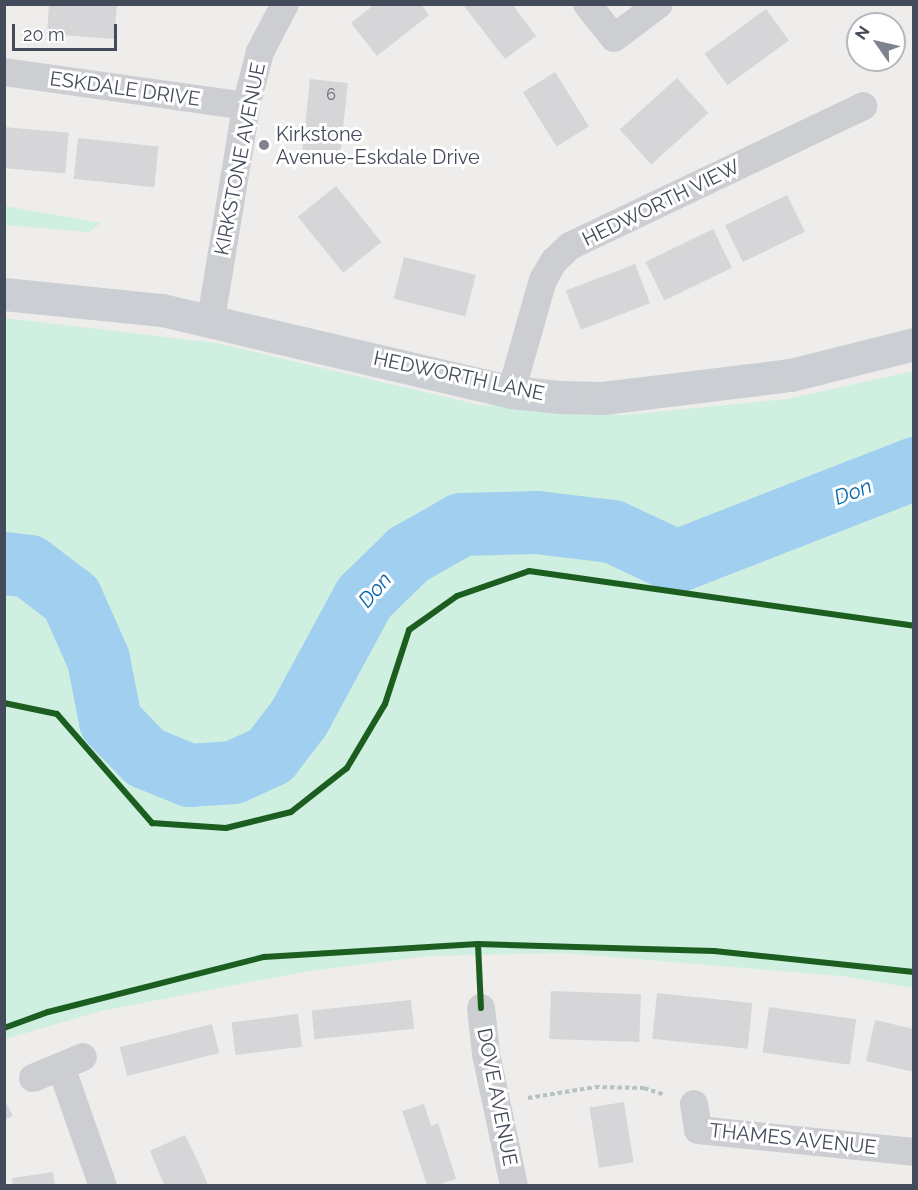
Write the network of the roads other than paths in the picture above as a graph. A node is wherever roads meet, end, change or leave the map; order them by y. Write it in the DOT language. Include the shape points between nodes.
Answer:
graph roads {
  1 [pos="285,4"];
  2 [pos="587,4"];
  3 [pos="659,4"];
  4 [pos="4,72"];
  5 [pos="246,106"];
  6 [pos="863,106"];
  7 [pos="4,294"];
  8 [pos="211,320"];
  9 [pos="914,344"];
  10 [pos="512,392"];
  11 [pos="481,1008"];
  12 [pos="33,1078"];
  13 [pos="694,1104"];
  14 [pos="914,1152"];
  15 [pos="103,1185"];
  16 [pos="514,1185"];
  1 -- 5 [label="street, KIRKSTONE AVENUE" via="260,52"];
  2 -- 3 [label="street" via="614,38"];
  4 -- 5 [label="street, ESKDALE DRIVE"];
  5 -- 8 [label="street, KIRKSTONE AVENUE"];
  6 -- 10 [label="street, HEDWORTH VIEW" via="570,246 554,261 543,280"];
  7 -- 8 [label="street, HEDWORTH LANE" via="162,310"];
  8 -- 10 [label="street, HEDWORTH LANE"];
  9 -- 10 [label="street, HEDWORTH LANE" via="791,375 603,398"];
  11 -- 16 [label="street, DOVE AVENUE"];
  12 -- 15 [label="street" via="72,1062"];
  13 -- 14 [label="street, THAMES AVENUE" via="698,1130"];
}
